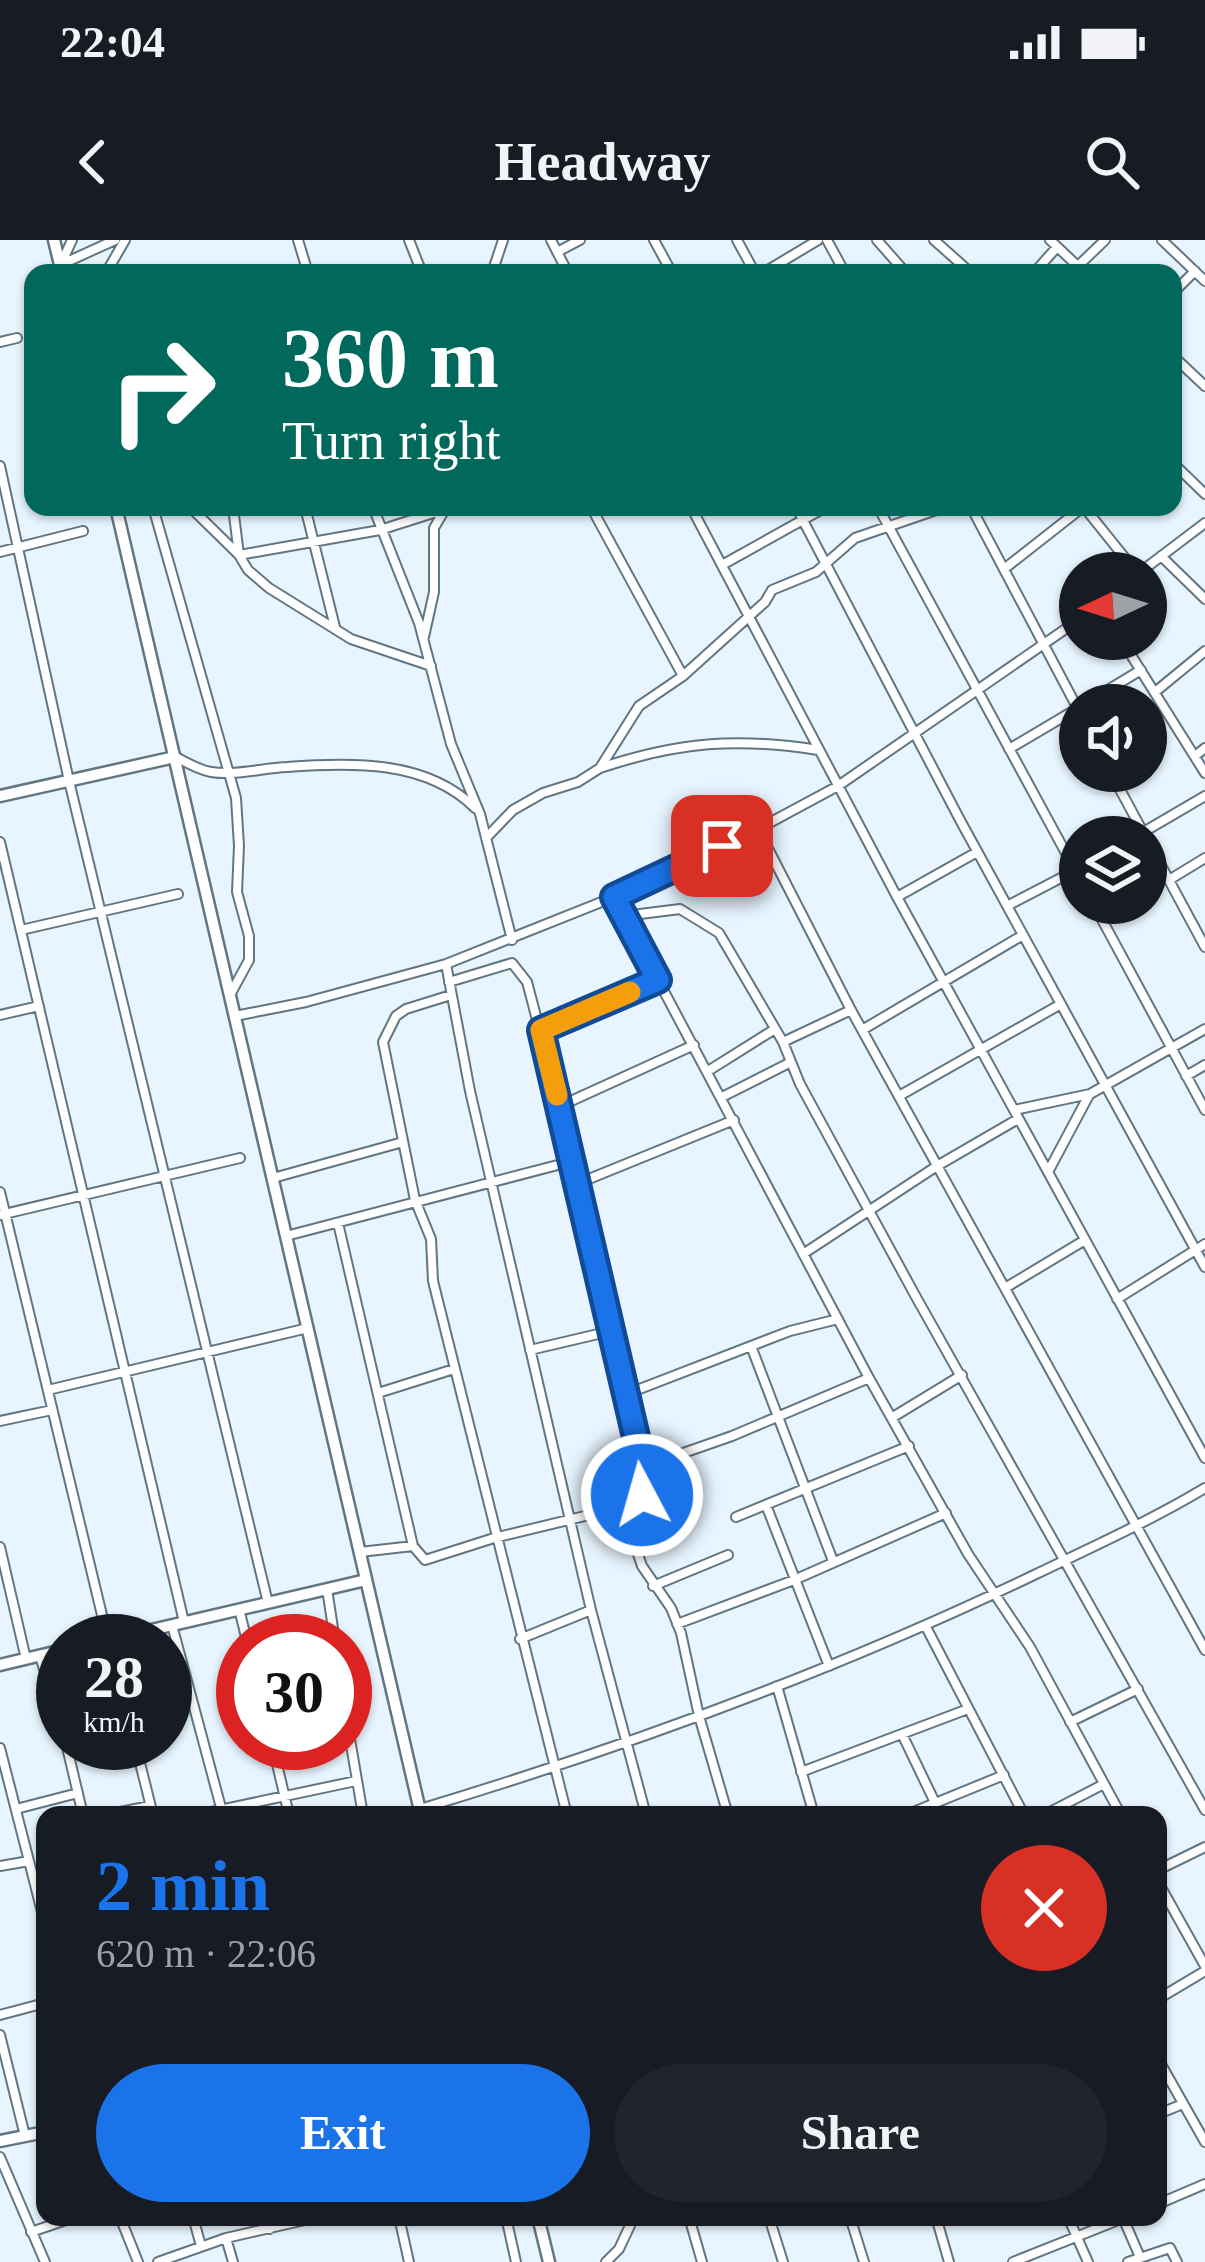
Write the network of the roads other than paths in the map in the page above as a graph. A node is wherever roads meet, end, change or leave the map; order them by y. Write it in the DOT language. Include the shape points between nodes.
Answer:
graph roads {
  1 [pos="115,240"];
  2 [pos="551,240"];
  3 [pos="580,240"];
  4 [pos="823,240"];
  5 [pos="877,240"];
  6 [pos="934,240"];
  7 [pos="1105,240"];
  8 [pos="1164,241"];
  9 [pos="557,253"];
  10 [pos="70,264"];
  11 [pos="563,264"];
  12 [pos="776,264"];
  13 [pos="898,264"];
  14 [pos="960,264"];
  15 [pos="1086,264"];
  16 [pos="1195,271"];
  17 [pos="1205,280"];
  18 [pos="1182,284"];
  19 [pos="17,338"];
  20 [pos="0,342"];
  21 [pos="1182,364"];
  22 [pos="1205,386"];
  23 [pos="0,466"];
  24 [pos="1182,472"];
  25 [pos="1205,494"];
  26 [pos="118,516"];
  27 [pos="156,516"];
  28 [pos="199,516"];
  29 [pos="234,516"];
  30 [pos="307,516"];
  31 [pos="376,516"];
  32 [pos="423,516"];
  33 [pos="442,516"];
  34 [pos="596,516"];
  35 [pos="696,516"];
  36 [pos="800,516"];
  37 [pos="809,516"];
  38 [pos="883,516"];
  39 [pos="916,516"];
  40 [pos="976,516"];
  41 [pos="1072,516"];
  42 [pos="1090,516"];
  43 [pos="802,520"];
  44 [pos="1205,523"];
  45 [pos="888,525"];
  46 [pos="380,530"];
  47 [pos="83,531"];
  48 [pos="314,542"];
  49 [pos="20,547"];
  50 [pos="0,552"];
  51 [pos="1120,552"];
  52 [pos="1165,552"];
  53 [pos="239,555"];
  54 [pos="1167,563"];
  55 [pos="826,564"];
  56 [pos="722,566"];
  57 [pos="1004,569"];
  58 [pos="1205,599"];
  59 [pos="749,616"];
  60 [pos="335,628"];
  61 [pos="1059,635"];
  62 [pos="424,638"];
  63 [pos="1045,646"];
  64 [pos="1205,651"];
  65 [pos="1135,660"];
  66 [pos="433,667"];
  67 [pos="1141,670"];
  68 [pos="683,676"];
  69 [pos="1066,684"];
  70 [pos="1119,684"];
  71 [pos="1150,684"];
  72 [pos="1165,684"];
  73 [pos="976,693"];
  74 [pos="1167,711"];
  75 [pos="1059,720"];
  76 [pos="916,734"];
  77 [pos="1205,748"];
  78 [pos="1009,749"];
  79 [pos="820,750"];
  80 [pos="1195,756"];
  81 [pos="175,757"];
  82 [pos="600,768"];
  83 [pos="1205,772"];
  84 [pos="230,774"];
  85 [pos="69,781"];
  86 [pos="838,786"];
  87 [pos="0,796"];
  88 [pos="1205,796"];
  89 [pos="480,814"];
  90 [pos="1167,819"];
  91 [pos="758,830"];
  92 [pos="487,838"];
  93 [pos="1059,839"];
  94 [pos="0,842"];
  95 [pos="977,852"];
  96 [pos="1205,858"];
  97 [pos="1167,877"];
  98 [pos="1169,880"];
  99 [pos="1059,882"];
  100 [pos="178,894"];
  101 [pos="614,897"];
  102 [pos="898,897"];
  103 [pos="1007,906"];
  104 [pos="101,912"];
  105 [pos="624,916"];
  106 [pos="1104,924"];
  107 [pos="1201,928"];
  108 [pos="21,930"];
  109 [pos="1023,935"];
  110 [pos="512,940"];
  111 [pos="1205,946"];
  112 [pos="446,964"];
  113 [pos="658,980"];
  114 [pos="944,981"];
  115 [pos="449,982"];
  116 [pos="230,995"];
  117 [pos="452,995"];
  118 [pos="1061,1004"];
  119 [pos="39,1006"];
  120 [pos="851,1010"];
  121 [pos="0,1015"];
  122 [pos="235,1016"];
  123 [pos="775,1029"];
  124 [pos="1205,1029"];
  125 [pos="541,1030"];
  126 [pos="862,1030"];
  127 [pos="783,1042"];
  128 [pos="694,1046"];
  129 [pos="1172,1048"];
  130 [pos="980,1049"];
  131 [pos="791,1062"];
  132 [pos="1205,1065"];
  133 [pos="708,1072"];
  134 [pos="1186,1076"];
  135 [pos="1106,1084"];
  136 [pos="1090,1094"];
  137 [pos="899,1096"];
  138 [pos="722,1097"];
  139 [pos="560,1106"];
  140 [pos="1205,1110"];
  141 [pos="1016,1114"];
  142 [pos="734,1120"];
  143 [pos="403,1142"];
  144 [pos="240,1158"];
  145 [pos="573,1161"];
  146 [pos="937,1166"];
  147 [pos="1048,1172"];
  148 [pos="165,1178"];
  149 [pos="273,1178"];
  150 [pos="491,1180"];
  151 [pos="579,1183"];
  152 [pos="0,1192"];
  153 [pos="83,1196"];
  154 [pos="415,1200"];
  155 [pos="870,1211"];
  156 [pos="3,1215"];
  157 [pos="338,1223"];
  158 [pos="286,1236"];
  159 [pos="1085,1240"];
  160 [pos="1200,1246"];
  161 [pos="803,1254"];
  162 [pos="1205,1267"];
  163 [pos="1005,1288"];
  164 [pos="1117,1298"];
  165 [pos="838,1319"];
  166 [pos="308,1328"];
  167 [pos="611,1331"];
  168 [pos="751,1346"];
  169 [pos="530,1350"];
  170 [pos="207,1352"];
  171 [pos="454,1369"];
  172 [pos="125,1372"];
  173 [pos="962,1375"];
  174 [pos="869,1378"];
  175 [pos="48,1390"];
  176 [pos="378,1394"];
  177 [pos="624,1396"];
  178 [pos="52,1410"];
  179 [pos="777,1416"];
  180 [pos="893,1417"];
  181 [pos="0,1420"];
  182 [pos="909,1446"];
  183 [pos="1205,1458"];
  184 [pos="643,1467"];
  185 [pos="1205,1488"];
  186 [pos="806,1490"];
  187 [pos="766,1505"];
  188 [pos="622,1507"];
  189 [pos="946,1513"];
  190 [pos="736,1517"];
  191 [pos="570,1520"];
  192 [pos="1137,1528"];
  193 [pos="494,1538"];
  194 [pos="412,1546"];
  195 [pos="0,1547"];
  196 [pos="360,1552"];
  197 [pos="728,1555"];
  198 [pos="1065,1560"];
  199 [pos="833,1562"];
  200 [pos="366,1580"];
  201 [pos="794,1580"];
  202 [pos="653,1586"];
  203 [pos="327,1588"];
  204 [pos="998,1592"];
  205 [pos="268,1603"];
  206 [pos="239,1609"];
  207 [pos="591,1610"];
  208 [pos="100,1614"];
  209 [pos="176,1614"];
  210 [pos="240,1614"];
  211 [pos="331,1614"];
  212 [pos="192,1620"];
  213 [pos="677,1624"];
  214 [pos="926,1624"];
  215 [pos="520,1640"];
  216 [pos="1205,1650"];
  217 [pos="36,1657"];
  218 [pos="33,1658"];
  219 [pos="0,1665"];
  220 [pos="36,1666"];
  221 [pos="829,1666"];
  222 [pos="192,1683"];
  223 [pos="777,1686"];
  224 [pos="1138,1689"];
  225 [pos="968,1709"];
  226 [pos="699,1716"];
  227 [pos="1070,1722"];
  228 [pos="902,1734"];
  229 [pos="623,1742"];
  230 [pos="0,1748"];
  231 [pos="551,1765"];
  232 [pos="2,1766"];
  233 [pos="72,1770"];
  234 [pos="142,1770"];
  235 [pos="278,1770"];
  236 [pos="354,1770"];
  237 [pos="801,1772"];
  238 [pos="1004,1775"];
  239 [pos="356,1780"];
  240 [pos="1104,1784"];
  241 [pos="78,1793"];
  242 [pos="284,1794"];
  243 [pos="935,1803"];
  244 [pos="81,1806"];
  245 [pos="151,1806"];
  246 [pos="221,1806"];
  247 [pos="243,1806"];
  248 [pos="287,1806"];
  249 [pos="361,1806"];
  250 [pos="419,1806"];
  251 [pos="437,1806"];
  252 [pos="564,1806"];
  253 [pos="643,1806"];
  254 [pos="725,1806"];
  255 [pos="811,1806"];
  256 [pos="928,1806"];
  257 [pos="936,1806"];
  258 [pos="1020,1806"];
  259 [pos="1061,1806"];
  260 [pos="1116,1806"];
  261 [pos="16,1809"];
  262 [pos="1205,1810"];
  263 [pos="1205,1847"];
  264 [pos="29,1861"];
  265 [pos="0,1866"];
  266 [pos="1167,1866"];
  267 [pos="36,1889"];
  268 [pos="1167,1898"];
  269 [pos="1205,1968"];
  270 [pos="1167,1993"];
  271 [pos="36,2005"];
  272 [pos="0,2015"];
  273 [pos="0,2035"];
  274 [pos="1167,2075"];
  275 [pos="1183,2104"];
  276 [pos="1167,2110"];
  277 [pos="36,2134"];
  278 [pos="25,2136"];
  279 [pos="0,2141"];
  280 [pos="1205,2143"];
  281 [pos="0,2157"];
  282 [pos="1205,2184"];
  283 [pos="1167,2200"];
  284 [pos="46,2226"];
  285 [pos="124,2226"];
  286 [pos="195,2226"];
  287 [pos="270,2226"];
  288 [pos="282,2226"];
  289 [pos="401,2226"];
  290 [pos="508,2226"];
  291 [pos="540,2226"];
  292 [pos="630,2226"];
  293 [pos="692,2226"];
  294 [pos="772,2226"];
  295 [pos="853,2226"];
  296 [pos="939,2226"];
  297 [pos="1072,2226"];
  298 [pos="1104,2226"];
  299 [pos="1127,2226"];
  300 [pos="270,2229"];
  301 [pos="31,2231"];
  302 [pos="1077,2237"];
  303 [pos="226,2238"];
  304 [pos="201,2246"];
  305 [pos="1140,2257"];
  306 [pos="45,2262"];
  307 [pos="138,2262"];
  308 [pos="158,2262"];
  309 [pos="232,2262"];
  310 [pos="409,2262"];
  311 [pos="516,2262"];
  312 [pos="548,2262"];
  313 [pos="607,2262"];
  314 [pos="702,2262"];
  315 [pos="783,2262"];
  316 [pos="864,2262"];
  317 [pos="949,2262"];
  318 [pos="1013,2262"];
  319 [pos="1088,2262"];
  320 [pos="1128,2262"];
  321 [pos="1177,2262"];
  1 -- 10 [label="street"];
  2 -- 9 [label="street"];
  3 -- 9 [label="street"];
  4 -- 12 [label="street"];
  5 -- 13 [label="street"];
  6 -- 14 [label="street"];
  7 -- 15 [label="street"];
  8 -- 16 [label="street"];
  9 -- 11 [label="street"];
  16 -- 17 [label="street"];
  16 -- 18 [label="street"];
  19 -- 20 [label="street"];
  21 -- 22 [label="street"];
  23 -- 49 [label="street"];
  24 -- 25 [label="street"];
  26 -- 81 [label="street"];
  27 -- 84 [label="street"];
  28 -- 53 [label="street"];
  29 -- 53 [label="street"];
  30 -- 48 [label="street"];
  31 -- 46 [label="street"];
  32 -- 46 [label="street"];
  33 -- 62 [label="street"];
  34 -- 68 [label="street"];
  35 -- 56 [label="street"];
  36 -- 43 [label="street"];
  37 -- 43 [label="street"];
  38 -- 45 [label="street"];
  39 -- 45 [label="street"];
  40 -- 57 [label="street"];
  41 -- 57 [label="street"];
  42 -- 51 [label="street"];
  43 -- 55 [label="street"];
  43 -- 56 [label="street"];
  44 -- 52 [label="street"];
  45 -- 55 [label="street" via="855,538"];
  45 -- 73 [label="street"];
  46 -- 48 [label="street"];
  46 -- 62 [label="street"];
  47 -- 49 [label="street"];
  48 -- 53 [label="street"];
  48 -- 60 [label="street"];
  49 -- 50 [label="street"];
  49 -- 85 [label="street"];
  53 -- 60 [label="street" via="269,588"];
  54 -- 58 [label="street"];
  55 -- 59 [label="street" via="772,590"];
  55 -- 76 [label="street"];
  56 -- 59 [label="street"];
  57 -- 63 [label="street"];
  59 -- 68 [label="street"];
  59 -- 79 [label="street"];
  60 -- 66 [label="street"];
  61 -- 63 [label="street"];
  62 -- 66 [label="street"];
  63 -- 69 [label="street"];
  63 -- 73 [label="street"];
  64 -- 72 [label="street"];
  65 -- 67 [label="street"];
  66 -- 89 [label="street" via="451,744"];
  67 -- 70 [label="street"];
  67 -- 71 [label="street"];
  68 -- 82 [label="street" via="639,706"];
  73 -- 76 [label="street"];
  73 -- 78 [label="street"];
  74 -- 80 [label="street"];
  75 -- 78 [label="street"];
  76 -- 86 [label="street"];
  76 -- 95 [label="street"];
  77 -- 80 [label="street"];
  78 -- 93 [label="street"];
  79 -- 82 [label="street" via="721,740"];
  79 -- 86 [label="street"];
  80 -- 83 [label="street"];
  81 -- 84 [label="street"];
  81 -- 85 [label="street"];
  81 -- 116 [label="street"];
  82 -- 92 [label="street" via="514,810"];
  84 -- 89 [label="street" via="385,768 434,776"];
  84 -- 116 [label="street" via="236,892 249,936 249,960"];
  85 -- 87 [label="street"];
  85 -- 104 [label="street"];
  86 -- 91 [label="street"];
  86 -- 102 [label="street"];
  88 -- 90 [label="street"];
  89 -- 92 [label="street"];
  91 -- 101 [label="street"];
  91 -- 120 [label="street"];
  92 -- 110 [label="street"];
  94 -- 108 [label="street"];
  95 -- 102 [label="street"];
  95 -- 103 [label="street"];
  96 -- 98 [label="street"];
  97 -- 98 [label="street"];
  98 -- 107 [label="street"];
  99 -- 103 [label="street"];
  100 -- 104 [label="street"];
  101 -- 105 [label="street"];
  101 -- 110 [label="street"];
  102 -- 114 [label="street"];
  103 -- 109 [label="street"];
  104 -- 108 [label="street"];
  104 -- 148 [label="street"];
  105 -- 113 [label="street"];
  105 -- 123 [label="street" via="680,910 709,924"];
  106 -- 129 [label="street"];
  107 -- 111 [label="street"];
  108 -- 119 [label="street"];
  109 -- 114 [label="street"];
  109 -- 118 [label="street"];
  110 -- 112 [label="street"];
  112 -- 115 [label="street"];
  112 -- 122 [label="street"];
  113 -- 125 [label="street"];
  113 -- 128 [label="street"];
  114 -- 126 [label="street"];
  114 -- 130 [label="street"];
  115 -- 117 [label="street"];
  115 -- 125 [label="street" via="517,965"];
  116 -- 122 [label="street"];
  117 -- 143 [label="street" via="406,1009 385,1036"];
  117 -- 150 [label="street"];
  118 -- 130 [label="street"];
  118 -- 135 [label="street"];
  119 -- 121 [label="street"];
  119 -- 153 [label="street"];
  120 -- 126 [label="street"];
  120 -- 127 [label="street"];
  122 -- 149 [label="street"];
  123 -- 127 [label="street"];
  123 -- 133 [label="street"];
  124 -- 129 [label="street"];
  125 -- 139 [label="street"];
  126 -- 137 [label="street"];
  127 -- 131 [label="street"];
  128 -- 133 [label="street"];
  128 -- 139 [label="street"];
  129 -- 134 [label="street"];
  129 -- 135 [label="street"];
  130 -- 137 [label="street"];
  130 -- 141 [label="street"];
  131 -- 138 [label="street"];
  131 -- 155 [label="street"];
  132 -- 134 [label="street"];
  133 -- 138 [label="street"];
  134 -- 140 [label="street"];
  135 -- 136 [label="street"];
  135 -- 160 [label="street"];
  136 -- 141 [label="street"];
  136 -- 147 [label="street"];
  137 -- 146 [label="street"];
  138 -- 142 [label="street"];
  139 -- 145 [label="street"];
  141 -- 146 [label="street"];
  141 -- 147 [label="street"];
  142 -- 151 [label="street"];
  142 -- 161 [label="street"];
  143 -- 149 [label="street"];
  143 -- 154 [label="street"];
  144 -- 148 [label="street"];
  145 -- 150 [label="street"];
  145 -- 151 [label="street"];
  146 -- 155 [label="street"];
  146 -- 163 [label="street"];
  147 -- 159 [label="street"];
  148 -- 153 [label="street"];
  148 -- 170 [label="street"];
  149 -- 158 [label="street"];
  150 -- 154 [label="street"];
  150 -- 169 [label="street"];
  151 -- 167 [label="street"];
  152 -- 156 [label="street"];
  153 -- 156 [label="street"];
  153 -- 172 [label="street"];
  154 -- 157 [label="street"];
  154 -- 171 [label="street" via="431,1239"];
  155 -- 161 [label="street"];
  155 -- 173 [label="street"];
  156 -- 175 [label="street"];
  157 -- 158 [label="street"];
  157 -- 176 [label="street"];
  158 -- 166 [label="street"];
  159 -- 163 [label="street"];
  159 -- 164 [label="street"];
  160 -- 162 [label="street"];
  160 -- 164 [label="street"];
  161 -- 165 [label="street"];
  163 -- 192 [label="street"];
  164 -- 183 [label="street"];
  165 -- 168 [label="street"];
  165 -- 174 [label="street"];
  166 -- 170 [label="street"];
  166 -- 196 [label="street"];
  167 -- 169 [label="street"];
  167 -- 177 [label="street"];
  168 -- 177 [label="street"];
  168 -- 179 [label="street"];
  169 -- 191 [label="street"];
  170 -- 172 [label="street"];
  170 -- 205 [label="street"];
  171 -- 176 [label="street"];
  171 -- 193 [label="street"];
  172 -- 175 [label="street"];
  172 -- 209 [label="street"];
  173 -- 180 [label="street"];
  173 -- 198 [label="street"];
  174 -- 179 [label="street"];
  174 -- 180 [label="street"];
  175 -- 178 [label="street"];
  176 -- 194 [label="street"];
  177 -- 184 [label="street"];
  178 -- 181 [label="street"];
  178 -- 208 [label="street"];
  179 -- 184 [label="street"];
  179 -- 186 [label="street"];
  180 -- 182 [label="street"];
  182 -- 186 [label="street"];
  182 -- 189 [label="street"];
  184 -- 188 [label="street" via="642,1495"];
  185 -- 192 [label="street"];
  186 -- 187 [label="street"];
  186 -- 199 [label="street"];
  187 -- 190 [label="street"];
  187 -- 201 [label="street"];
  188 -- 191 [label="street"];
  188 -- 202 [label="street"];
  189 -- 199 [label="street"];
  189 -- 204 [label="street"];
  191 -- 193 [label="street"];
  191 -- 207 [label="street"];
  192 -- 198 [label="street"];
  192 -- 216 [label="street"];
  193 -- 194 [label="street" via="425,1560"];
  193 -- 215 [label="street"];
  194 -- 196 [label="street"];
  195 -- 218 [label="street"];
  196 -- 200 [label="street"];
  197 -- 202 [label="street"];
  198 -- 204 [label="street"];
  198 -- 224 [label="street"];
  199 -- 201 [label="street"];
  200 -- 203 [label="street"];
  200 -- 250 [label="street"];
  201 -- 213 [label="street"];
  201 -- 221 [label="street"];
  202 -- 213 [label="street"];
  203 -- 205 [label="street"];
  203 -- 211 [label="street"];
  204 -- 214 [label="street"];
  204 -- 227 [label="street"];
  205 -- 206 [label="street"];
  206 -- 210 [label="street"];
  206 -- 212 [label="street"];
  207 -- 215 [label="street"];
  207 -- 229 [label="street"];
  213 -- 226 [label="street"];
  214 -- 221 [label="street"];
  214 -- 225 [label="street"];
  215 -- 231 [label="street"];
  217 -- 218 [label="street"];
  218 -- 219 [label="street"];
  218 -- 220 [label="street"];
  221 -- 223 [label="street"];
  222 -- 246 [label="street"];
  223 -- 226 [label="street"];
  223 -- 237 [label="street"];
  224 -- 227 [label="street"];
  224 -- 262 [label="street"];
  225 -- 228 [label="street"];
  225 -- 238 [label="street"];
  226 -- 229 [label="street"];
  226 -- 254 [label="street"];
  227 -- 240 [label="street"];
  228 -- 237 [label="street"];
  228 -- 243 [label="street"];
  229 -- 231 [label="street"];
  229 -- 253 [label="street"];
  230 -- 232 [label="street"];
  231 -- 251 [label="street"];
  231 -- 252 [label="street"];
  232 -- 261 [label="street"];
  233 -- 241 [label="street"];
  234 -- 245 [label="street"];
  235 -- 242 [label="street"];
  236 -- 239 [label="street"];
  237 -- 255 [label="street"];
  238 -- 243 [label="street"];
  238 -- 258 [label="street"];
  239 -- 242 [label="street"];
  239 -- 249 [label="street"];
  240 -- 259 [label="street"];
  240 -- 260 [label="street"];
  241 -- 244 [label="street"];
  241 -- 261 [label="street"];
  242 -- 247 [label="street"];
  242 -- 248 [label="street"];
  243 -- 256 [label="street"];
  243 -- 257 [label="street"];
  261 -- 264 [label="street"];
  263 -- 266 [label="street"];
  264 -- 265 [label="street"];
  264 -- 267 [label="street"];
  268 -- 269 [label="street"];
  269 -- 270 [label="street"];
  271 -- 272 [label="street"];
  273 -- 278 [label="street"];
  274 -- 275 [label="street"];
  275 -- 276 [label="street"];
  275 -- 280 [label="street"];
  277 -- 278 [label="street"];
  278 -- 279 [label="street"];
  281 -- 301 [label="street"];
  282 -- 283 [label="street"];
  284 -- 301 [label="street"];
  285 -- 307 [label="street"];
  286 -- 304 [label="street"];
  287 -- 300 [label="street"];
  288 -- 300 [label="street"];
  289 -- 310 [label="street"];
  290 -- 311 [label="street"];
  291 -- 312 [label="street"];
  292 -- 313 [label="street"];
  293 -- 314 [label="street"];
  294 -- 315 [label="street"];
  295 -- 316 [label="street"];
  296 -- 317 [label="street"];
  297 -- 302 [label="street"];
  298 -- 302 [label="street"];
  299 -- 305 [label="street"];
  300 -- 303 [label="street"];
  301 -- 306 [label="street"];
  302 -- 318 [label="street"];
  302 -- 319 [label="street"];
  303 -- 304 [label="street"];
  303 -- 309 [label="street"];
  304 -- 308 [label="street"];
  305 -- 320 [label="street"];
  305 -- 321 [label="street" via="1170,2248"];
}
